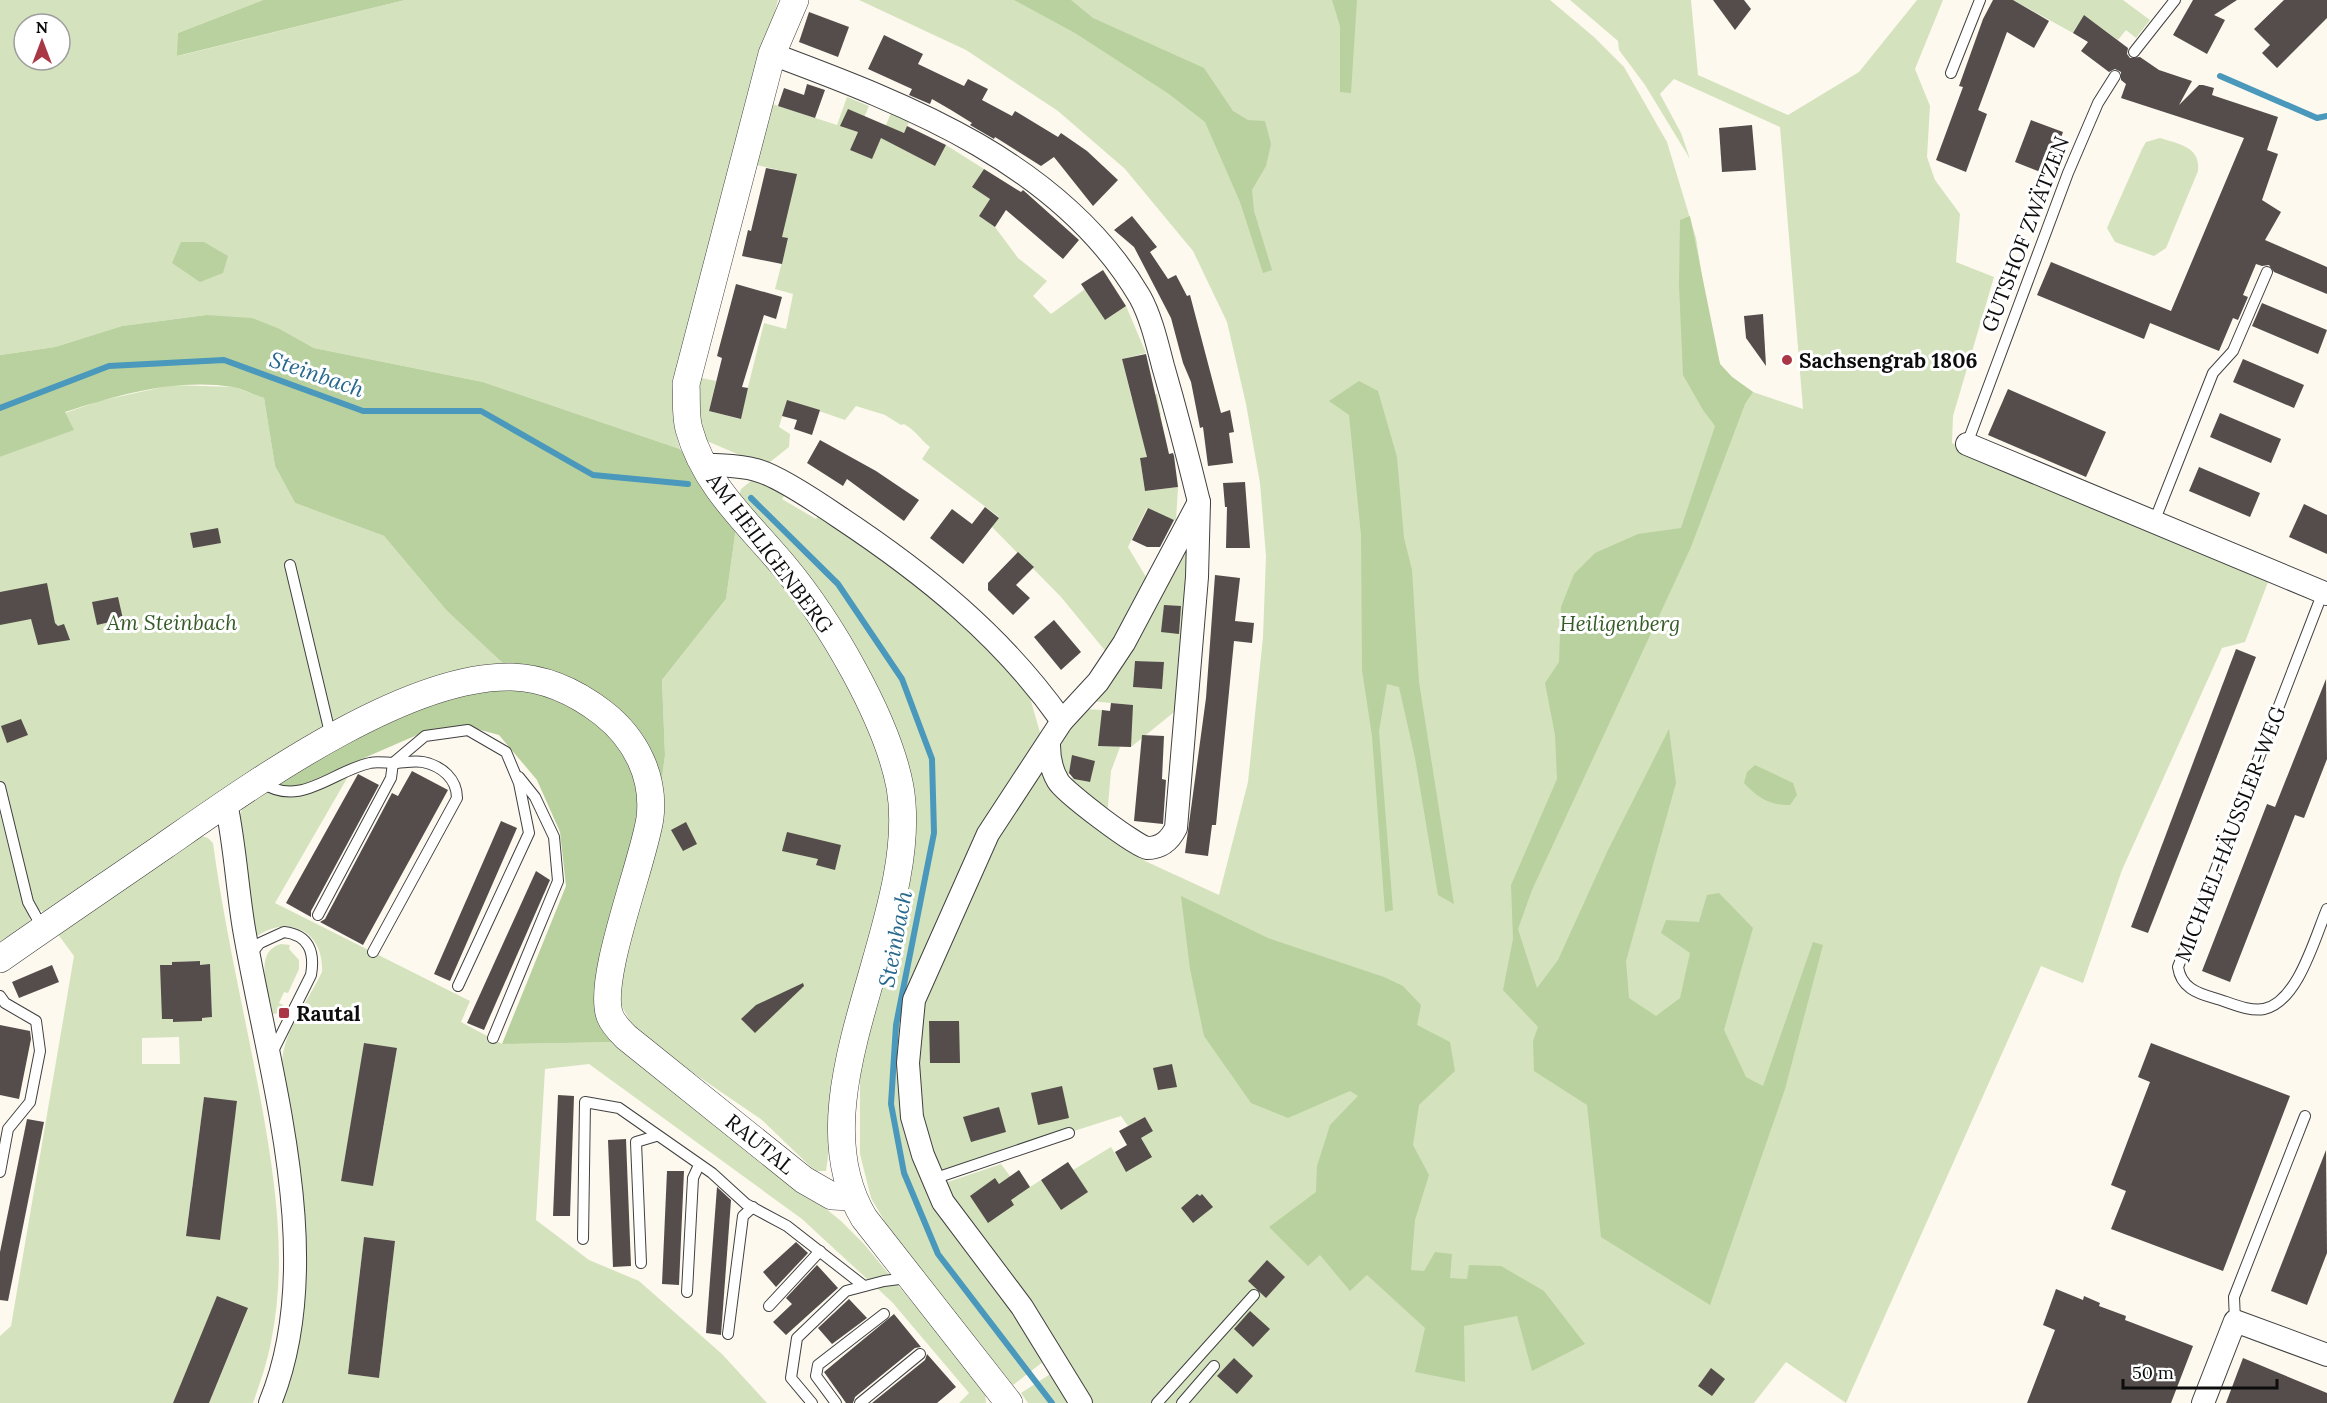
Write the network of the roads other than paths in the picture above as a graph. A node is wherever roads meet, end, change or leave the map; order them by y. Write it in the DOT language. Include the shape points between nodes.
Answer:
graph roads {
  1 [pos="795,0"];
  2 [pos="1980,0"];
  3 [pos="2175,0"];
  4 [pos="2134,52"];
  5 [pos="772,54"];
  6 [pos="1951,73"];
  7 [pos="2115,76"];
  8 [pos="2267,272"];
  9 [pos="1967,444"];
  10 [pos="702,464"];
  11 [pos="1199,502"];
  12 [pos="2154,522"];
  13 [pos="290,565"];
  14 [pos="2325,593"];
  15 [pos="1062,721"];
  16 [pos="332,738"];
  17 [pos="1048,746"];
  18 [pos="393,763"];
  19 [pos="513,770"];
  20 [pos="259,781"];
  21 [pos="0,787"];
  22 [pos="226,803"];
  23 [pos="2327,909"];
  24 [pos="318,915"];
  25 [pos="43,929"];
  26 [pos="373,952"];
  27 [pos="249,955"];
  28 [pos="0,959"];
  29 [pos="458,986"];
  30 [pos="0,996"];
  31 [pos="493,1038"];
  32 [pos="269,1060"];
  33 [pos="2305,1116"];
  34 [pos="1069,1133"];
  35 [pos="656,1136"];
  36 [pos="699,1165"];
  37 [pos="0,1172"];
  38 [pos="933,1179"];
  39 [pos="852,1197"];
  40 [pos="753,1207"];
  41 [pos="584,1239"];
  42 [pos="820,1251"];
  43 [pos="641,1263"];
  44 [pos="910,1278"];
  45 [pos="864,1286"];
  46 [pos="687,1292"];
  47 [pos="1254,1295"];
  48 [pos="770,1306"];
  49 [pos="884,1314"];
  50 [pos="2235,1322"];
  51 [pos="728,1334"];
  52 [pos="921,1354"];
  53 [pos="2327,1355"];
  54 [pos="1214,1366"];
  55 [pos="270,1403"];
  56 [pos="812,1403"];
  57 [pos="836,1403"];
  58 [pos="860,1403"];
  59 [pos="1009,1403"];
  60 [pos="1081,1403"];
  61 [pos="1157,1403"];
  62 [pos="1182,1403"];
  63 [pos="2203,1403"];
  1 -- 5 [label="street, AM HEILIGENBERG"];
  2 -- 6 [label="lane"];
  3 -- 4 [label="lane"];
  5 -- 10 [label="street, AM HEILIGENBERG" via="686,384 688,428"];
  5 -- 11 [label="street" via="861,87 948,128 1018,170 1075,216 1109,253 1141,298"];
  7 -- 9 [label="lane, GUTSHOF ZWÄTZEN" via="2098,103 2068,173"];
  8 -- 12 [label="lane" via="2233,351 2213,373"];
  9 -- 12 [label="street, MICHAEL-HÄUSSLER-WEG"];
  10 -- 15 [label="street, AM HEILIGENBERG" via="757,470 817,501 925,576 1034,682"];
  10 -- 39 [label="street, AM HEILIGENBERG" via="729,503 786,568 832,634 876,713 899,786 904,826 897,872 850,1061 842,1116 842,1159"];
  11 -- 15 [label="street" via="1124,643 1098,682"];
  11 -- 17 [label="street" via="1197,578 1176,828 1170,839 1158,847 1139,846 1066,792 1057,780"];
  12 -- 14 [label="street, MICHAEL-HÄUSSLER-WEG"];
  13 -- 16 [label="lane"];
  14 -- 23 [label="lane, MICHAEL-HÄUSSLER-WEG" via="2178,967 2181,980 2193,990 2252,1009 2275,1005 2297,980"];
  15 -- 17 [label="street"];
  16 -- 20 [label="street, RAUTAL"];
  16 -- 39 [label="street, RAUTAL" via="400,704 453,686 499,677 533,680 563,689 615,723 638,753 651,800 650,820 607,987 610,1016 626,1037 804,1180 831,1196"];
  17 -- 38 [label="street" via="988,834 914,1000 908,1063 912,1117"];
  18 -- 19 [label="lane" via="425,736 468,730 506,752"];
  18 -- 20 [label="lane" via="370,763 296,793 272,790"];
  18 -- 24 [label="lane" via="391,778"];
  18 -- 26 [label="lane" via="423,761 447,773 457,785 457,798"];
  19 -- 29 [label="lane" via="529,833"];
  19 -- 31 [label="lane" via="535,797 554,837 558,881"];
  20 -- 22 [label="street, RAUTAL"];
  21 -- 25 [label="lane" via="28,902"];
  22 -- 25 [label="street, RAUTAL"];
  22 -- 27 [label="street"];
  25 -- 28 [label="street, RAUTAL"];
  27 -- 32 [label="street"];
  27 -- 32 [label="lane" via="260,943 284,932 303,938 311,948 311,975"];
  30 -- 37 [label="lane" via="36,1021 40,1033 30,1101 8,1129"];
  32 -- 55 [label="street" via="293,1207 295,1270 292,1324"];
  33 -- 50 [label="lane" via="2234,1297"];
  34 -- 38 [label="lane"];
  35 -- 36 [label="lane"];
  35 -- 41 [label="lane" via="619,1108 585,1102"];
  35 -- 43 [label="lane" via="636,1142"];
  36 -- 40 [label="lane"];
  36 -- 46 [label="lane" via="693,1178"];
  38 -- 60 [label="street" via="943,1202 1022,1307"];
  39 -- 44 [label="street"];
  40 -- 42 [label="lane"];
  40 -- 51 [label="lane" via="743,1216"];
  42 -- 45 [label="lane"];
  42 -- 48 [label="lane"];
  44 -- 45 [label="lane"];
  44 -- 59 [label="street"];
  45 -- 56 [label="lane" via="846,1290 796,1338 791,1378"];
  47 -- 61 [label="lane"];
  49 -- 57 [label="lane" via="818,1365 816,1376"];
  50 -- 53 [label="street"];
  50 -- 63 [label="street"];
  52 -- 58 [label="lane"];
  54 -- 62 [label="lane"];
}
